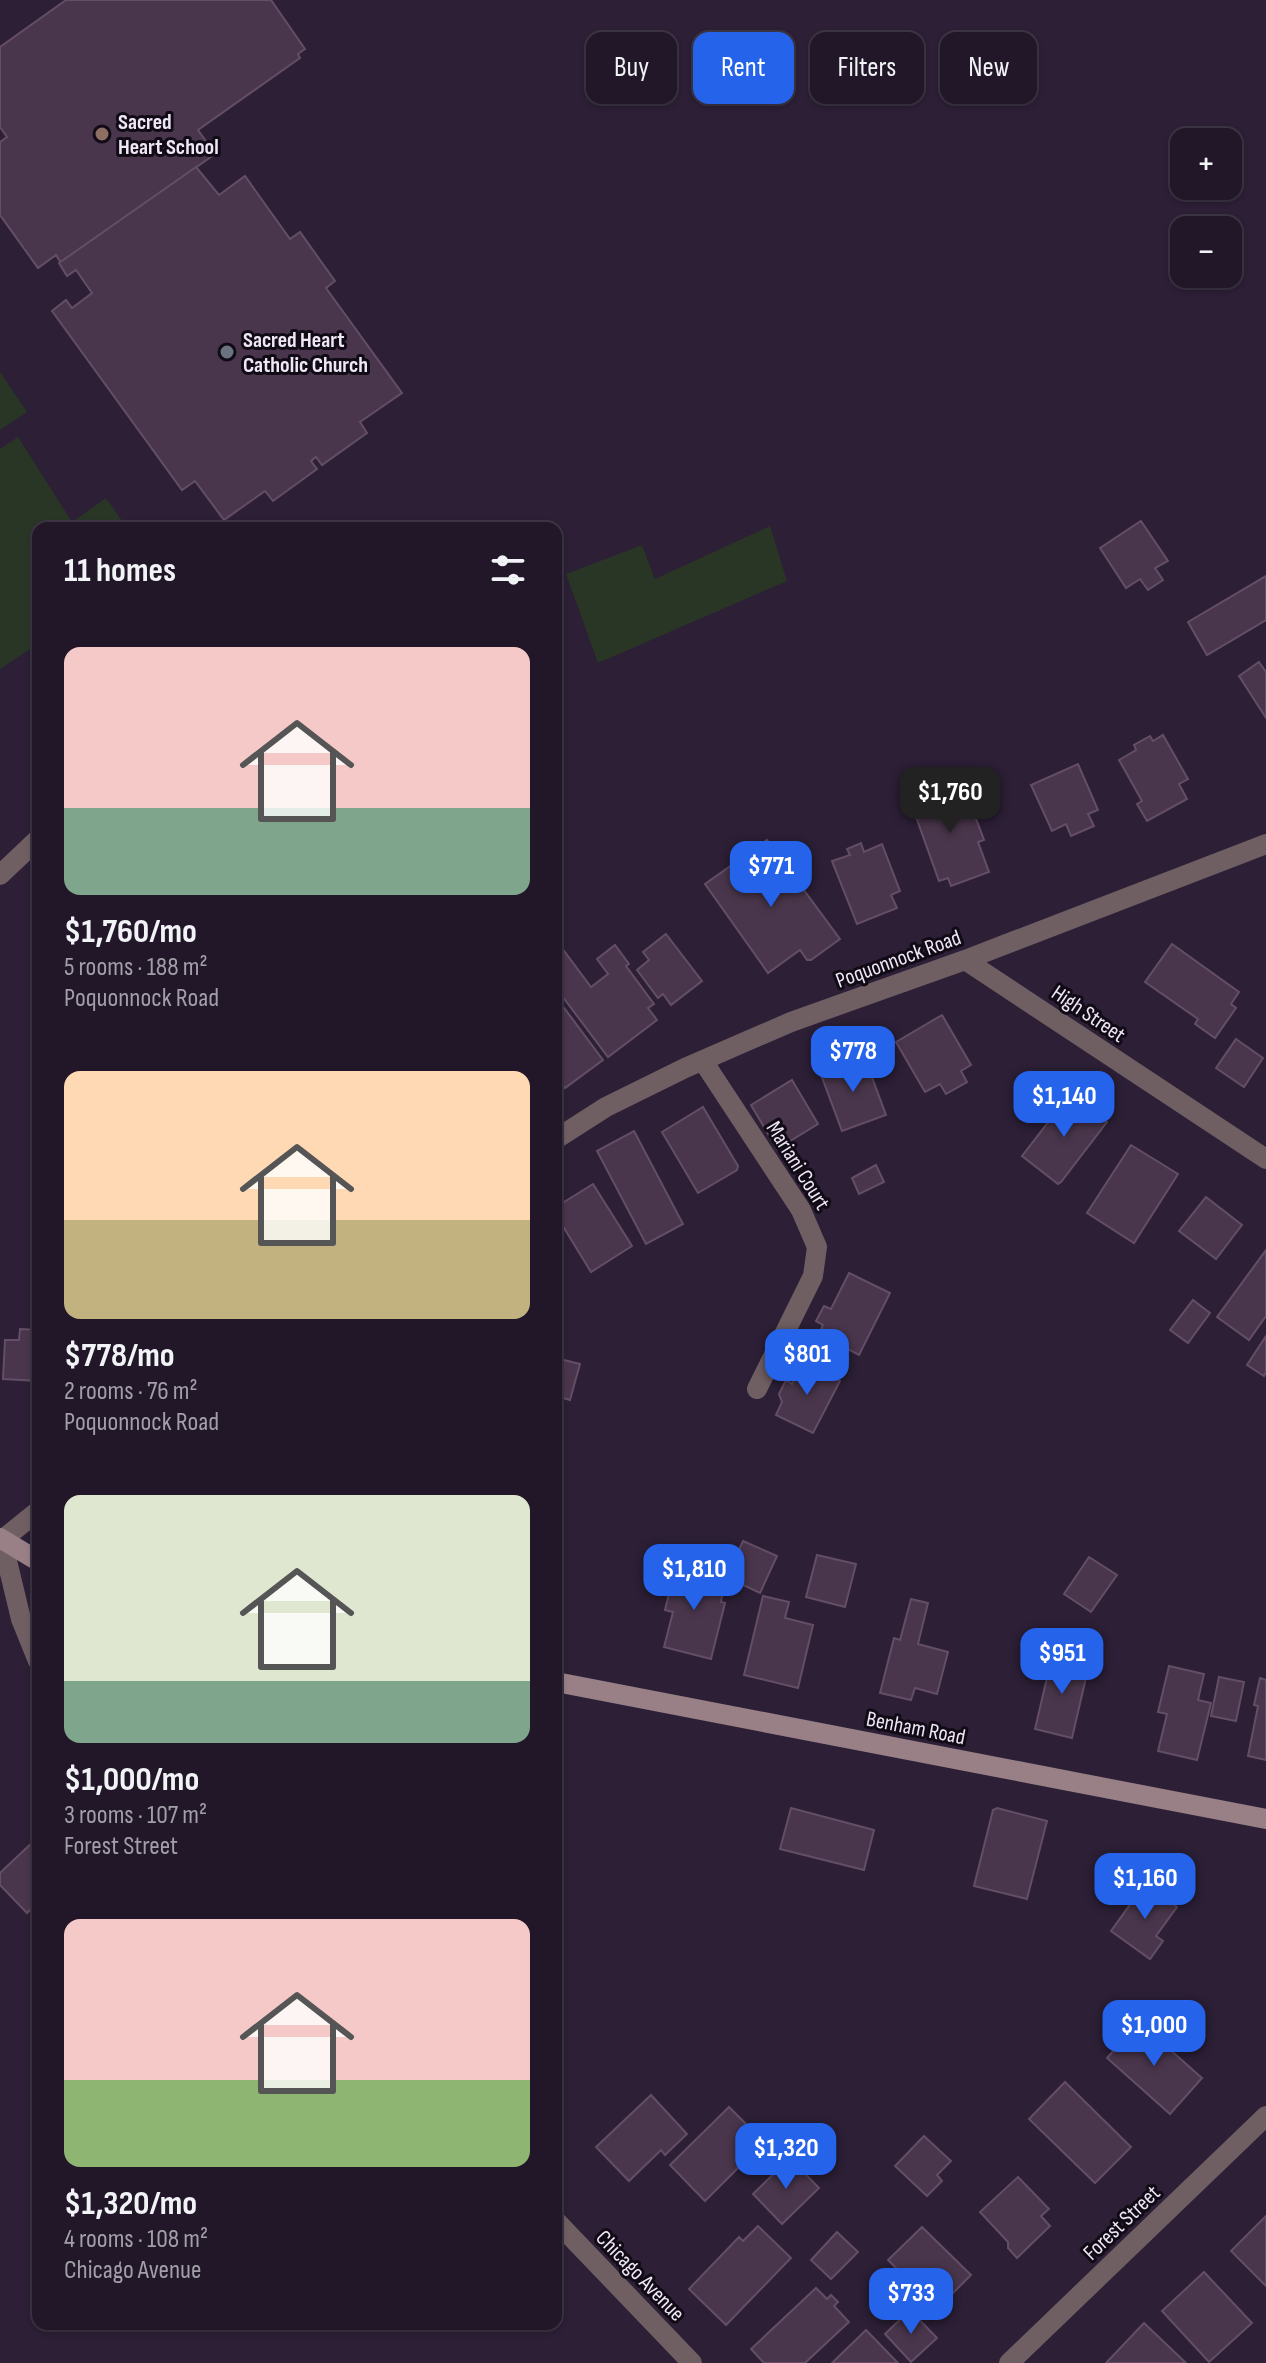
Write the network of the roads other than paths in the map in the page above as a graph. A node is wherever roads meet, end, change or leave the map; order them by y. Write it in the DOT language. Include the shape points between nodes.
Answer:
graph roads {
  1 [pos="1266,844"];
  2 [pos="32,845"];
  3 [pos="0,875"];
  4 [pos="965,960"];
  5 [pos="703,1061"];
  6 [pos="562,1135"];
  7 [pos="1266,1159"];
  8 [pos="757,1389"];
  9 [pos="32,1516"];
  10 [pos="1,1540"];
  11 [pos="32,1558"];
  12 [pos="32,1646"];
  13 [pos="562,1683"];
  14 [pos="1266,1819"];
  15 [pos="1266,2116"];
  16 [pos="562,2227"];
  17 [pos="692,2363"];
  18 [pos="1009,2363"];
  1 -- 4 [label="street, Poquonnock Road"];
  2 -- 3 [label="street"];
  4 -- 5 [label="street, Poquonnock Road" via="791,1022"];
  4 -- 7 [label="street, High Street"];
  5 -- 6 [label="street, Poquonnock Road" via="606,1107"];
  5 -- 8 [label="street, Mariani Court" via="801,1210 817,1247 813,1276"];
  9 -- 10 [label="street"];
  10 -- 11 [label="main road"];
  10 -- 12 [label="street"];
  13 -- 14 [label="main road, Benham Road"];
  15 -- 18 [label="street, Forest Street"];
  16 -- 17 [label="street, Chicago Avenue"];
}
